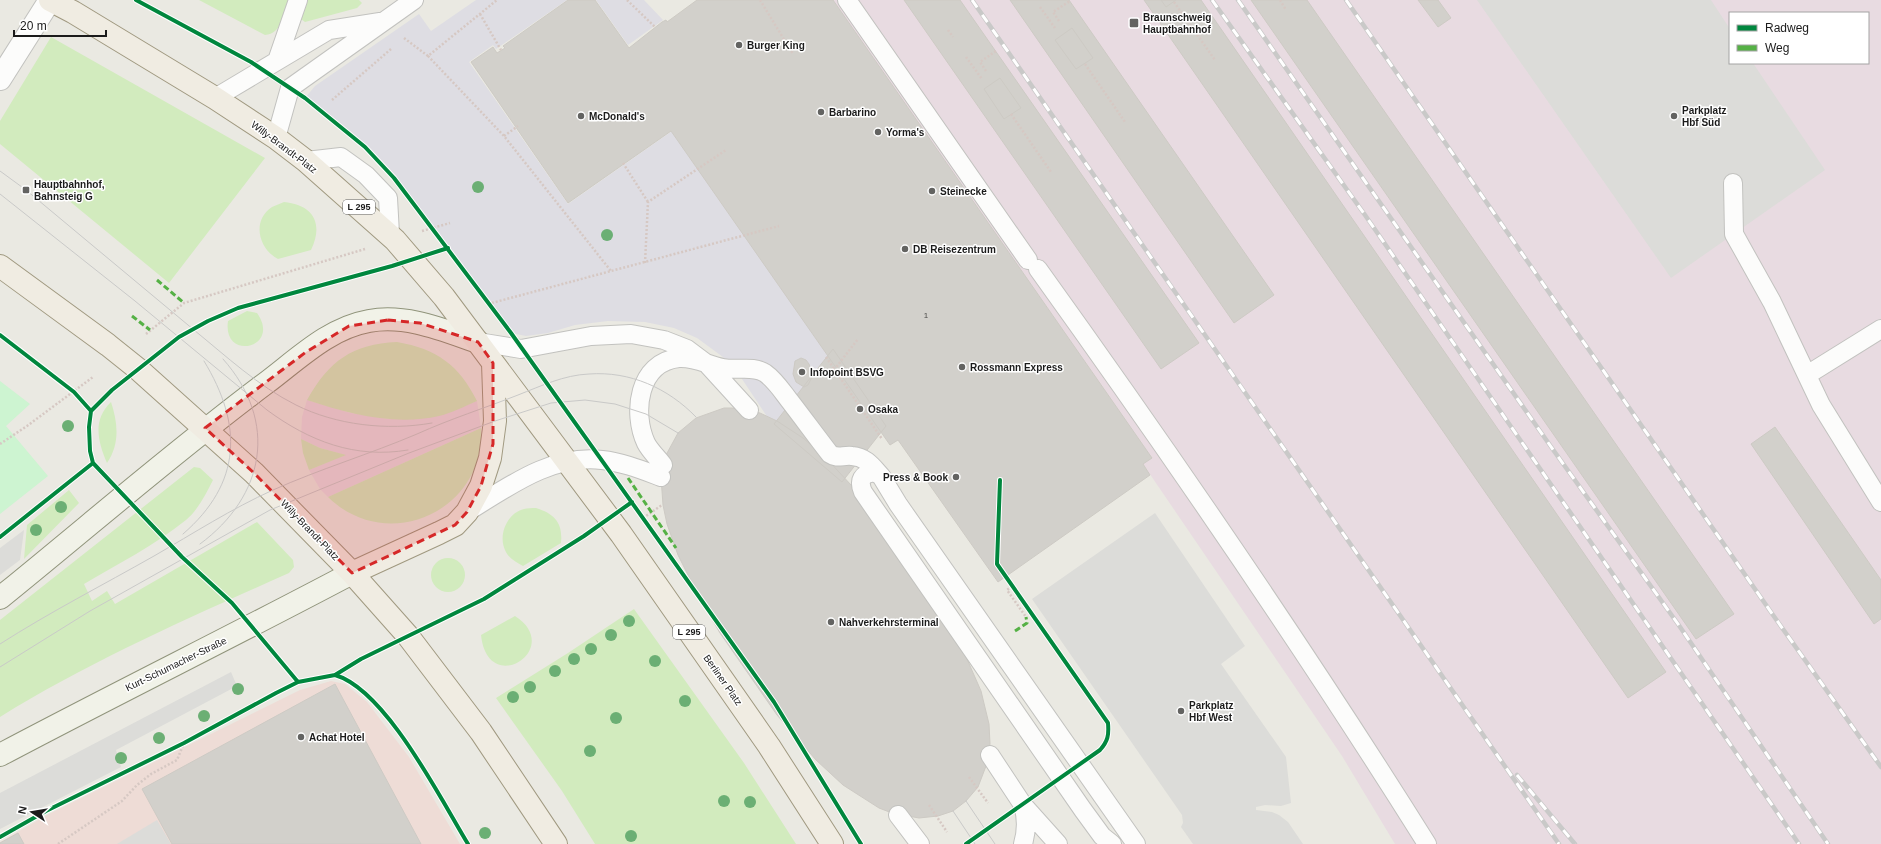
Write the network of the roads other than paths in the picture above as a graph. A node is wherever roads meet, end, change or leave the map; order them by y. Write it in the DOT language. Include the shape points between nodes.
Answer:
graph roads {
  1 [pos="50,0"];
  2 [pos="298,0"];
  3 [pos="414,0"];
  4 [pos="847,0"];
  5 [pos="383,22"];
  6 [pos="277,61"];
  7 [pos="0,80"];
  8 [pos="215,98"];
  9 [pos="276,138"];
  10 [pos="306,161"];
  11 [pos="1733,183"];
  12 [pos="390,234"];
  13 [pos="0,266"];
  14 [pos="1881,329"];
  15 [pos="478,342"];
  16 [pos="493,363"];
  17 [pos="707,364"];
  18 [pos="1807,375"];
  19 [pos="749,410"];
  20 [pos="205,428"];
  21 [pos="566,461"];
  22 [pos="881,476"];
  23 [pos="1881,502"];
  24 [pos="467,512"];
  25 [pos="609,518"];
  26 [pos="352,573"];
  27 [pos="0,598"];
  28 [pos="0,755"];
  29 [pos="990,755"];
  30 [pos="1023,805"];
  31 [pos="898,815"];
  32 [pos="556,844"];
  33 [pos="832,844"];
  34 [pos="920,844"];
  35 [pos="1023,844"];
  36 [pos="1058,844"];
  37 [pos="1112,844"];
  38 [pos="1136,844"];
  39 [pos="1427,844"];
  1 -- 7 [label="street, Willy-Brandt-Platz"];
  1 -- 8 [label="main road, Willy-Brandt-Platz / L 295"];
  2 -- 6 [label="lane"];
  3 -- 5 [label="lane"];
  4 -- 39 [label="lane" via="1134,403 1369,752"];
  5 -- 6 [label="lane" via="329,30"];
  5 -- 9 [label="lane" via="290,88"];
  6 -- 8 [label="lane"];
  8 -- 9 [label="main road, Willy-Brandt-Platz / L 295"];
  9 -- 10 [label="main road, Willy-Brandt-Platz / L 295"];
  10 -- 12 [label="main road, Willy-Brandt-Platz / L 295"];
  10 -- 12 [label="lane" via="341,157 366,174 388,198"];
  11 -- 18 [label="lane" via="1734,234 1772,302"];
  12 -- 15 [label="main road, Willy-Brandt-Platz / L 295"];
  13 -- 20 [label="main road, Willy-Brandt-Platz" via="108,345"];
  14 -- 18 [label="lane"];
  15 -- 16 [label="main road, Willy-Brandt-Platz / L 295"];
  15 -- 17 [label="lane" via="521,349 591,336 630,334 664,340 687,349"];
  15 -- 20 [label="main road" via="420,323 388,320 349,326 306,352"];
  16 -- 21 [label="main road, Willy-Brandt-Platz / L 295"];
  16 -- 24 [label="main road" via="492,451 481,486"];
  17 -- 19 [label="lane"];
  17 -- 21 [label="lane" via="693,358 678,358 657,367 644,382 638,403 642,430 662,471 644,470 601,460"];
  17 -- 22 [label="lane" via="764,372 778,386 830,454 834,457 861,458 869,462"];
  18 -- 23 [label="lane" via="1821,405"];
  20 -- 26 [label="main road, Willy-Brandt-Platz" via="254,473"];
  20 -- 27 [label="main road"];
  21 -- 24 [label="lane" via="550,465 516,482"];
  21 -- 25 [label="main road, Willy-Brandt-Platz / L 295"];
  22 -- 37 [label="lane" via="874,472 867,473 861,478 863,492 1102,836"];
  22 -- 38 [label="lane"];
  24 -- 26 [label="main road" via="455,525"];
  25 -- 33 [label="main road, Berliner Platz / L 295" via="769,746"];
  26 -- 28 [label="main road, Kurt-Schumacher-Straße"];
  26 -- 32 [label="main road, Willy-Brandt-Platz" via="408,636 481,732"];
  29 -- 30 [label="lane"];
  30 -- 35 [label="lane" via="1026,833"];
  30 -- 36 [label="lane"];
  31 -- 34 [label="lane"];
}
